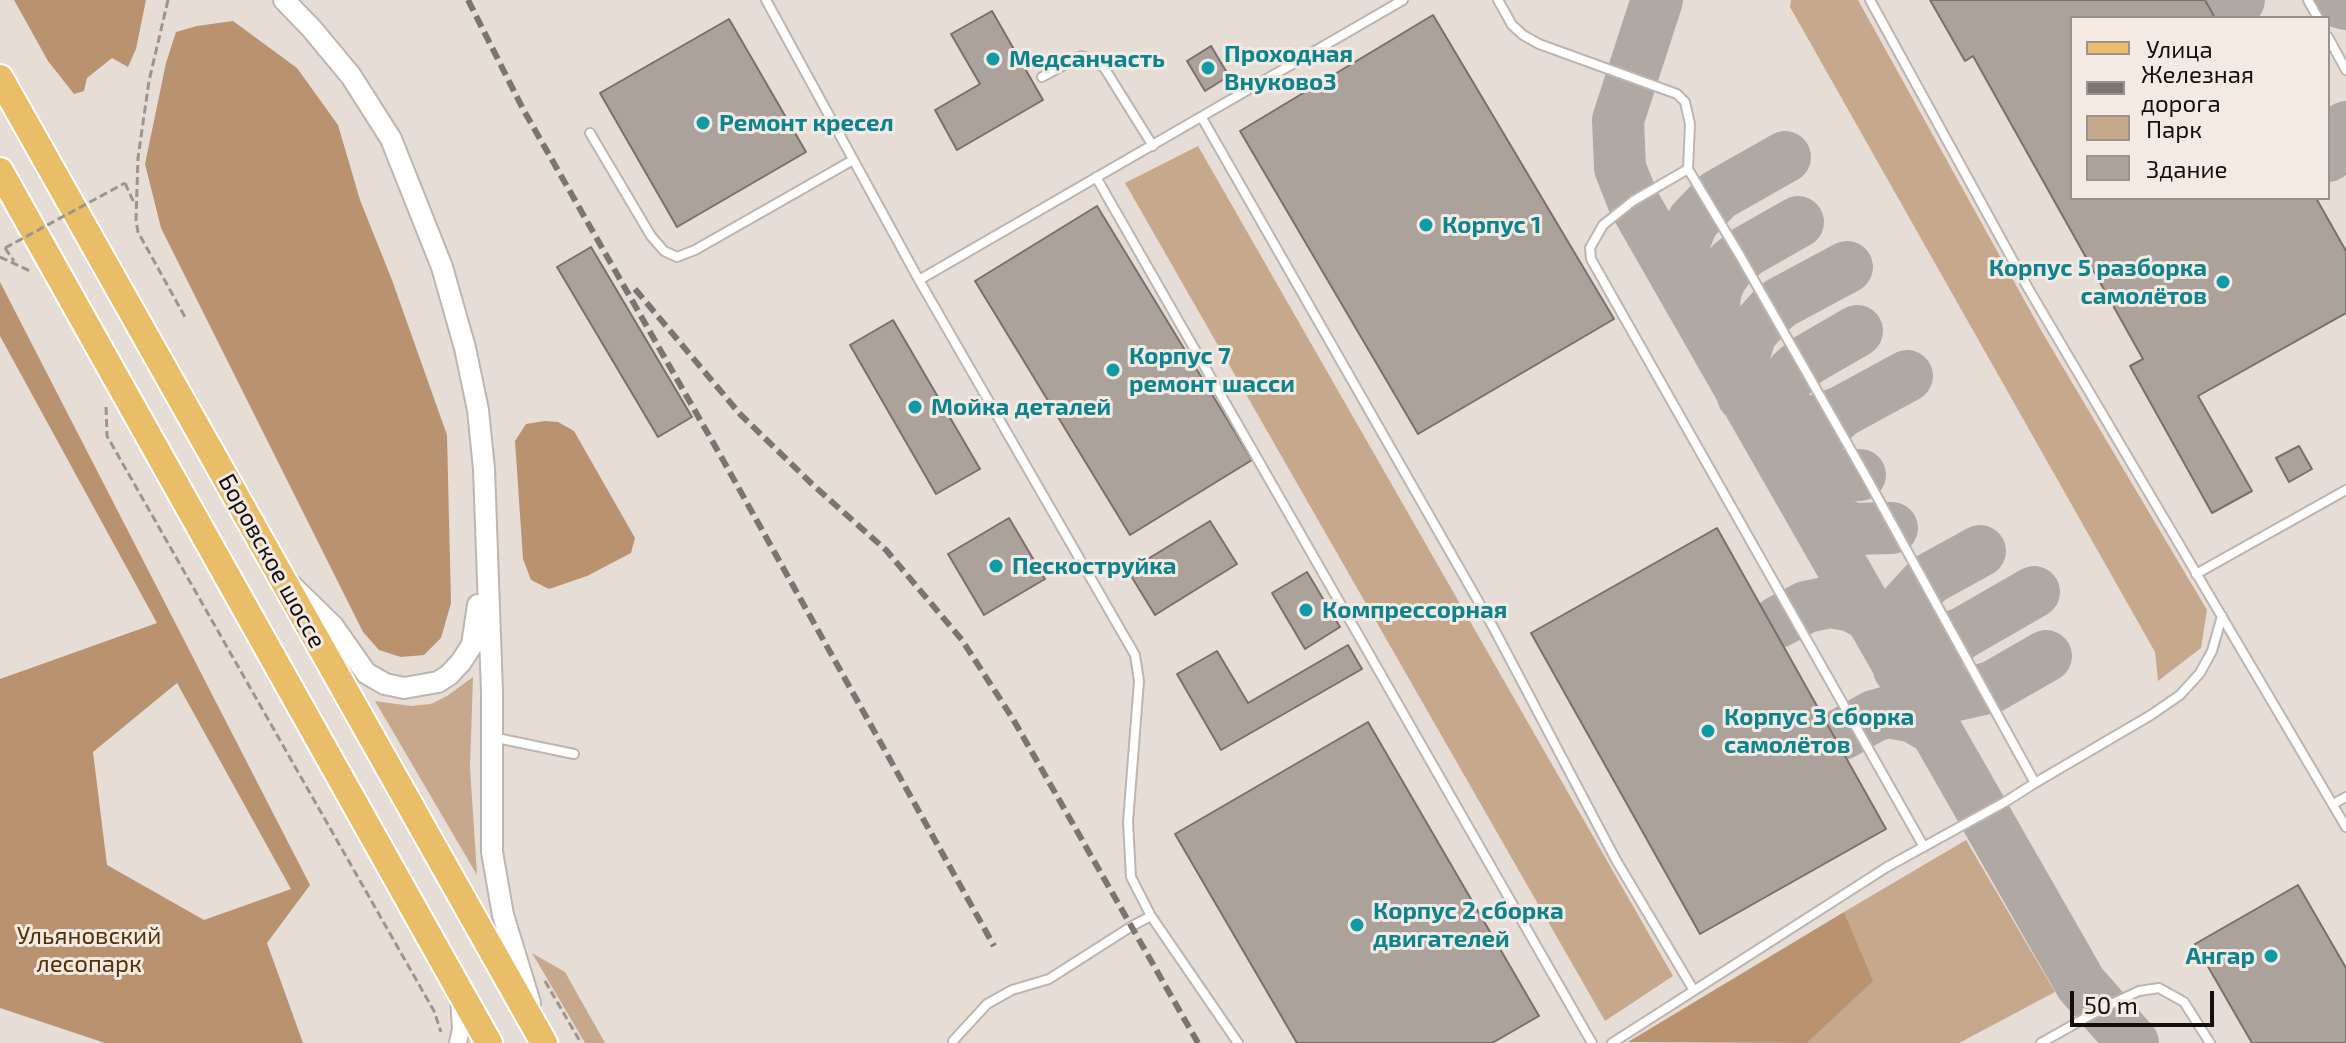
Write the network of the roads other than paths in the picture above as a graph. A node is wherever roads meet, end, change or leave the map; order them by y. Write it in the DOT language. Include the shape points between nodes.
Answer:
graph roads {
  1 [pos="284,0"];
  2 [pos="766,0"];
  3 [pos="1403,0"];
  4 [pos="1498,0"];
  5 [pos="1870,0"];
  6 [pos="2330,41"];
  7 [pos="2346,70"];
  8 [pos="1042,77"];
  9 [pos="0,78"];
  10 [pos="1202,118"];
  11 [pos="590,133"];
  12 [pos="1153,146"];
  13 [pos="853,160"];
  14 [pos="1688,169"];
  15 [pos="0,171"];
  16 [pos="1096,177"];
  17 [pos="919,280"];
  18 [pos="2346,490"];
  19 [pos="486,546"];
  20 [pos="279,573"];
  21 [pos="2196,574"];
  22 [pos="2222,616"];
  23 [pos="491,736"];
  24 [pos="574,754"];
  25 [pos="2035,783"];
  26 [pos="2346,797"];
  27 [pos="2333,804"];
  28 [pos="2346,827"];
  29 [pos="1924,847"];
  30 [pos="1151,916"];
  31 [pos="458,988"];
  32 [pos="1693,989"];
  33 [pos="542,1039"];
  34 [pos="2052,1040"];
  35 [pos="953,1041"];
  36 [pos="458,1043"];
  37 [pos="489,1043"];
  38 [pos="1238,1043"];
  39 [pos="1592,1043"];
  40 [pos="1612,1043"];
  41 [pos="2041,1043"];
  42 [pos="2210,1043"];
  1 -- 19 [label="street" via="369,102 398,153 423,215 473,380 484,469"];
  2 -- 13 [label="lane"];
  3 -- 10 [label="lane"];
  4 -- 14 [label="lane" via="1512,25 1531,40 1677,94 1689,113"];
  5 -- 21 [label="lane" via="2028,288"];
  6 -- 7 [label="lane"];
  8 -- 12 [label="lane" via="1081,56 1095,59"];
  9 -- 20 [label="main road, Боровское шоссе"];
  10 -- 12 [label="lane"];
  10 -- 32 [label="lane"];
  11 -- 13 [label="lane" via="651,236 677,257"];
  12 -- 16 [label="lane"];
  13 -- 17 [label="lane"];
  14 -- 25 [label="lane"];
  14 -- 29 [label="lane" via="1603,225 1590,248 1591,259"];
  15 -- 31 [label="main road, Боровское шоссе"];
  16 -- 17 [label="lane"];
  16 -- 39 [label="lane"];
  17 -- 30 [label="lane" via="1135,655 1139,681 1128,848 1131,877"];
  18 -- 21 [label="lane"];
  19 -- 20 [label="street" via="472,645 449,675 417,687 391,686 366,673 328,620"];
  19 -- 23 [label="street"];
  20 -- 33 [label="main road, Боровское шоссе"];
  21 -- 22 [label="lane"];
  22 -- 25 [label="lane" via="2212,651 2180,695"];
  22 -- 27 [label="lane"];
  23 -- 24 [label="lane"];
  23 -- 33 [label="street" via="497,886"];
  25 -- 29 [label="lane"];
  26 -- 27 [label="lane"];
  27 -- 28 [label="lane"];
  29 -- 32 [label="lane"];
  30 -- 35 [label="lane" via="1049,979 987,1004"];
  30 -- 38 [label="lane"];
  31 -- 36 [label="street"];
  31 -- 37 [label="main road, Боровское шоссе"];
  32 -- 40 [label="lane"];
  34 -- 41 [label="lane"];
  34 -- 42 [label="lane" via="2095,1011 2159,988 2184,1002"];
}
